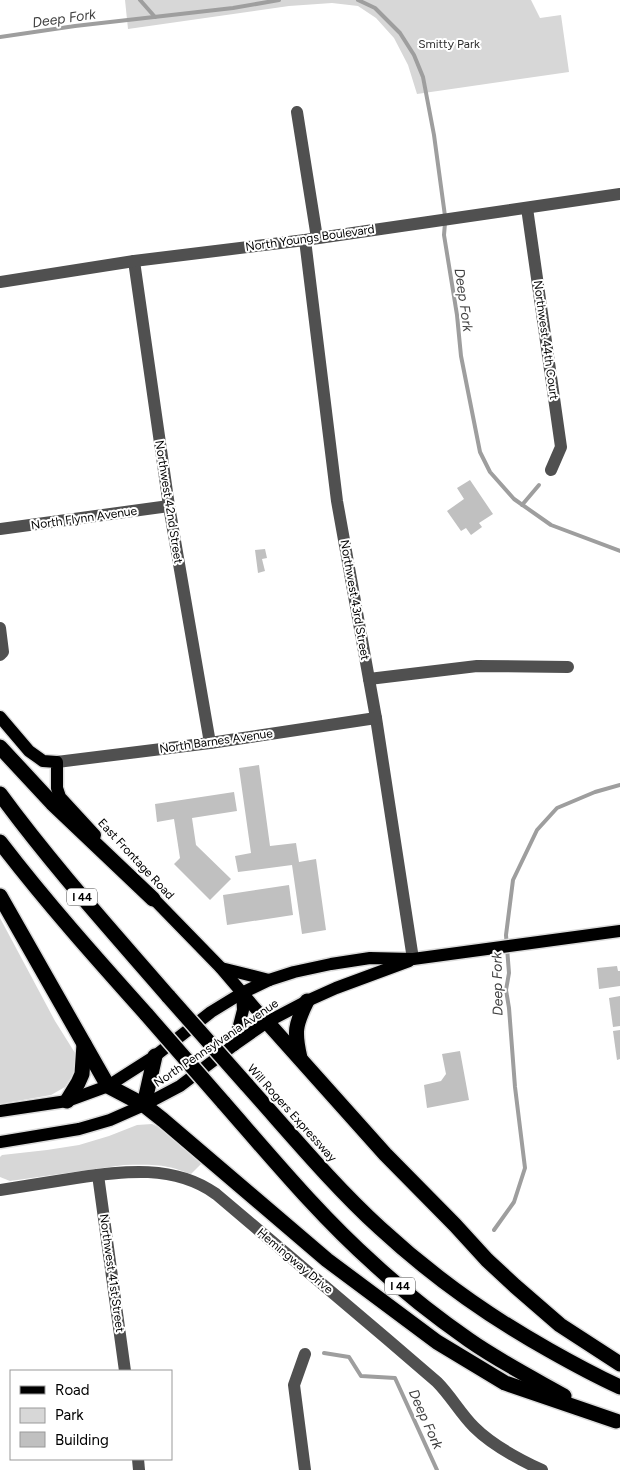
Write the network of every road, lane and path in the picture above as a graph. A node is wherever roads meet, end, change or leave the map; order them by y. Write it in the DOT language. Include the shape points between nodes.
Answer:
graph roads {
  1 [pos="297,112"];
  2 [pos="620,194"];
  3 [pos="527,208"];
  4 [pos="311,239"];
  5 [pos="134,261"];
  6 [pos="0,282"];
  7 [pos="551,470"];
  8 [pos="169,506"];
  9 [pos="0,529"];
  10 [pos="0,628"];
  11 [pos="0,655"];
  12 [pos="568,667"];
  13 [pos="369,679"];
  14 [pos="0,716"];
  15 [pos="376,718"];
  16 [pos="210,742"];
  17 [pos="0,747"];
  18 [pos="56,762"];
  19 [pos="0,794"];
  20 [pos="0,842"];
  21 [pos="0,896"];
  22 [pos="154,899"];
  23 [pos="620,931"];
  24 [pos="413,959"];
  25 [pos="220,968"];
  26 [pos="269,980"];
  27 [pos="242,993"];
  28 [pos="307,1001"];
  29 [pos="267,1022"];
  30 [pos="84,1044"];
  31 [pos="234,1045"];
  32 [pos="155,1056"];
  33 [pos="300,1059"];
  34 [pos="108,1086"];
  35 [pos="67,1101"];
  36 [pos="144,1105"];
  37 [pos="0,1111"];
  38 [pos="0,1142"];
  39 [pos="98,1175"];
  40 [pos="0,1190"];
  41 [pos="305,1354"];
  42 [pos="620,1364"];
  43 [pos="125,1370"];
  44 [pos="620,1387"];
  45 [pos="618,1422"];
  46 [pos="305,1470"];
  47 [pos="542,1470"];
  1 -- 4 [label="street, Northwest 43rd Street"];
  2 -- 3 [label="street, North Youngs Boulevard"];
  3 -- 4 [label="street, North Youngs Boulevard"];
  3 -- 7 [label="street, Northwest 44th Court" via="561,447"];
  4 -- 5 [label="street, North Youngs Boulevard"];
  4 -- 13 [label="street, Northwest 43rd Street" via="337,501"];
  5 -- 6 [label="street, North Youngs Boulevard"];
  5 -- 8 [label="street, Northwest 42nd Street"];
  8 -- 9 [label="street, North Flynn Avenue"];
  8 -- 16 [label="street, Northwest 42nd Street"];
  10 -- 11 [label="street" via="3,652"];
  12 -- 13 [label="street" via="477,666"];
  13 -- 15 [label="street, Northwest 43rd Street"];
  14 -- 18 [label="main road" via="29,751 43,760"];
  15 -- 16 [label="street, North Barnes Avenue"];
  15 -- 24 [label="street, Northwest 43rd Street"];
  16 -- 18 [label="street, North Barnes Avenue"];
  17 -- 22 [label="highway" via="52,803"];
  18 -- 22 [label="main road, East Frontage Road" via="60,797"];
  19 -- 44 [label="highway, Will Rogers Expressway / I 44, bridge" via="86,901 246,1084 338,1187 380,1228 431,1272 509,1327"];
  20 -- 45 [label="highway, I 44, bridge" via="70,928 304,1194 374,1264 469,1340 564,1396"];
  21 -- 30 [label="highway"];
  22 -- 25 [label="main road, East Frontage Road"];
  23 -- 24 [label="main road, North Pennsylvania Avenue"];
  24 -- 26 [label="main road, North Pennsylvania Avenue" via="370,958"];
  24 -- 28 [label="main road, North Pennsylvania Avenue"];
  25 -- 26 [label="main road"];
  25 -- 27 [label="main road, East Frontage Road"];
  26 -- 27 [label="main road, North Pennsylvania Avenue"];
  27 -- 29 [label="main road, East Frontage Road"];
  27 -- 31 [label="main road" via="242,1010"];
  27 -- 32 [label="main road, North Pennsylvania Avenue" via="211,1012"];
  28 -- 29 [label="main road, North Pennsylvania Avenue"];
  28 -- 33 [label="highway" via="297,1021"];
  29 -- 31 [label="main road, North Pennsylvania Avenue"];
  29 -- 33 [label="highway"];
  30 -- 34 [label="highway"];
  30 -- 35 [label="highway" via="82,1074"];
  31 -- 36 [label="main road, North Pennsylvania Avenue" via="180,1086"];
  32 -- 34 [label="main road, North Pennsylvania Avenue"];
  32 -- 36 [label="highway"];
  33 -- 42 [label="highway" via="385,1154 515,1286 560,1325"];
  34 -- 35 [label="main road, North Pennsylvania Avenue"];
  34 -- 36 [label="highway"];
  35 -- 37 [label="main road, North Pennsylvania Avenue"];
  36 -- 38 [label="main road, North Pennsylvania Avenue" via="79,1130"];
  36 -- 45 [label="highway" via="327,1260 438,1342 505,1383"];
  39 -- 40 [label="street, Hemingway Drive"];
  39 -- 43 [label="street, Northwest 41st Street"];
  39 -- 47 [label="street, Hemingway Drive" via="157,1172 193,1181 210,1190 437,1382 481,1434"];
  41 -- 46 [label="street" via="294,1385"];
}
